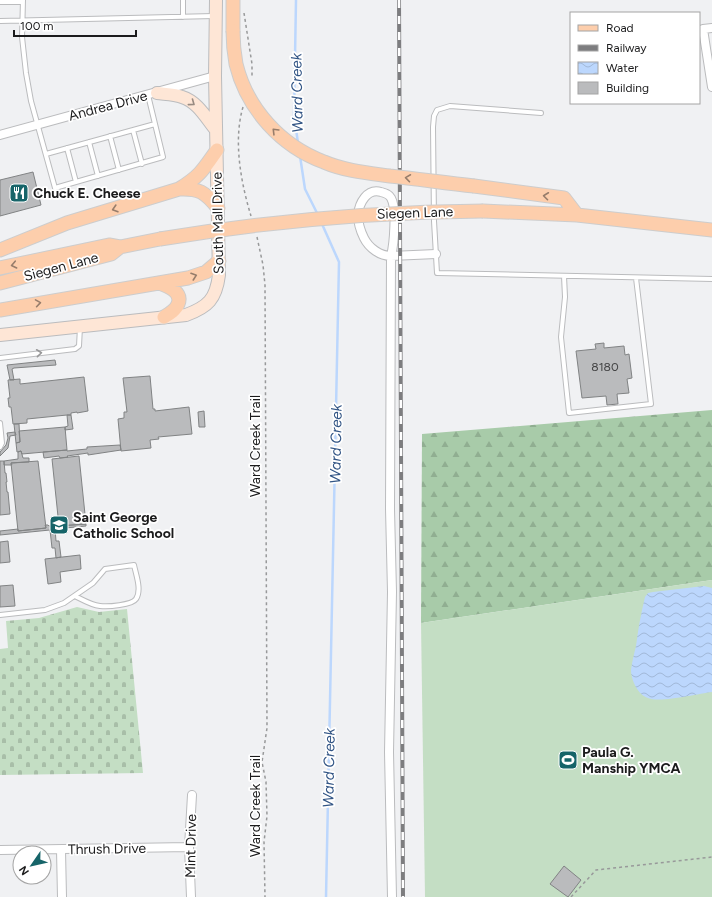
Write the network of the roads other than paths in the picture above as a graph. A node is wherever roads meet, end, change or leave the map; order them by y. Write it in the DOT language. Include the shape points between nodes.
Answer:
graph roads {
  1 [pos="183,0"];
  2 [pos="216,0"];
  3 [pos="233,0"];
  4 [pos="23,1"];
  5 [pos="0,2"];
  6 [pos="216,16"];
  7 [pos="183,17"];
  8 [pos="23,20"];
  9 [pos="0,21"];
  10 [pos="712,28"];
  11 [pos="215,76"];
  12 [pos="712,87"];
  13 [pos="152,94"];
  14 [pos="541,113"];
  15 [pos="38,124"];
  16 [pos="155,124"];
  17 [pos="133,130"];
  18 [pos="216,130"];
  19 [pos="0,135"];
  20 [pos="110,136"];
  21 [pos="89,142"];
  22 [pos="67,148"];
  23 [pos="217,150"];
  24 [pos="46,154"];
  25 [pos="142,164"];
  26 [pos="119,170"];
  27 [pos="98,176"];
  28 [pos="76,182"];
  29 [pos="179,189"];
  30 [pos="218,208"];
  31 [pos="577,215"];
  32 [pos="712,230"];
  33 [pos="120,247"];
  34 [pos="0,250"];
  35 [pos="436,254"];
  36 [pos="391,256"];
  37 [pos="219,261"];
  38 [pos="0,268"];
  39 [pos="564,276"];
  40 [pos="636,278"];
  41 [pos="712,279"];
  42 [pos="0,283"];
  43 [pos="159,283"];
  44 [pos="0,310"];
  45 [pos="164,317"];
  46 [pos="80,327"];
  47 [pos="0,335"];
  48 [pos="0,358"];
  49 [pos="0,424"];
  50 [pos="0,447"];
  51 [pos="75,596"];
  52 [pos="0,615"];
  53 [pos="192,795"];
  54 [pos="189,847"];
  55 [pos="0,850"];
  56 [pos="61,850"];
  57 [pos="62,897"];
  58 [pos="191,897"];
  59 [pos="392,897"];
  1 -- 7 [label="lane"];
  2 -- 6 [label="street, South Mall Drive"];
  31 -- 3 [label="main road, one-way, bridge" via="564,198 354,171 324,162 296,148 265,121 240,76 233,31"];
  4 -- 5 [label="lane"];
  4 -- 8 [label="lane"];
  6 -- 7 [label="lane"];
  6 -- 11 [label="street, South Mall Drive"];
  7 -- 8 [label="lane"];
  8 -- 9 [label="lane"];
  8 -- 15 [label="lane" via="26,73"];
  10 -- 12 [label="street" via="704,29"];
  11 -- 13 [label="street, Andrea Drive"];
  11 -- 18 [label="street, South Mall Drive"];
  13 -- 15 [label="street, Andrea Drive"];
  13 -- 16 [label="lane"];
  13 -- 18 [label="street, one-way" via="181,96 191,101"];
  14 -- 35 [label="lane" via="450,106 437,110 433,127"];
  15 -- 19 [label="street, Andrea Drive"];
  15 -- 24 [label="lane"];
  16 -- 17 [label="lane"];
  16 -- 25 [label="lane" via="163,157"];
  17 -- 20 [label="lane"];
  17 -- 25 [label="lane"];
  18 -- 23 [label="street, South Mall Drive"];
  20 -- 21 [label="lane"];
  20 -- 26 [label="lane"];
  21 -- 22 [label="lane"];
  21 -- 27 [label="lane"];
  22 -- 24 [label="lane"];
  22 -- 28 [label="lane"];
  23 -- 29 [label="main road" via="199,175"];
  23 -- 30 [label="street, South Mall Drive"];
  24 -- 28 [label="lane" via="55,188"];
  25 -- 26 [label="lane"];
  26 -- 27 [label="lane"];
  27 -- 28 [label="lane"];
  29 -- 30 [label="main road" via="199,190"];
  29 -- 34 [label="main road, one-way" via="67,223"];
  30 -- 37 [label="street, South Mall Drive"];
  31 -- 32 [label="main road, Siegen Lane"];
  31 -- 33 [label="main road, Siegen Lane, bridge" via="483,211 355,215 261,223 160,238"];
  33 -- 38 [label="main road, Siegen Lane, one-way" via="109,244"];
  33 -- 42 [label="main road, Siegen Lane" via="111,254"];
  35 -- 36 [label="street"];
  35 -- 39 [label="lane" via="437,273"];
  36 -- 36 [label="street" via="394,244 393,202 385,193 370,193 361,202 359,224 368,244 378,253"];
  36 -- 59 [label="street" via="392,592 389,752"];
  43 -- 37 [label="main road, one-way" via="206,272"];
  37 -- 45 [label="street, South Mall Drive" via="217,288 209,302 200,310 186,315"];
  39 -- 40 [label="lane"];
  39 -- 40 [label="lane" via="565,297 561,337 569,413 651,404"];
  40 -- 41 [label="lane"];
  44 -- 43 [label="main road, one-way"];
  43 -- 45 [label="main road" via="174,290 179,297 174,311"];
  45 -- 46 [label="street, South Mall Drive"];
  46 -- 47 [label="street, South Mall Drive"];
  48 -- 46 [label="lane, one-way" via="75,349 79,346"];
  49 -- 50 [label="lane"];
  51 -- 51 [label="lane" via="93,583 105,569 134,566 139,590 131,603 101,606"];
  51 -- 52 [label="lane" via="55,607"];
  53 -- 54 [label="street, Mint Drive"];
  54 -- 56 [label="street, Thrush Drive"];
  54 -- 58 [label="street, Mint Drive"];
  55 -- 56 [label="street, Thrush Drive"];
  56 -- 57 [label="street"];
}
